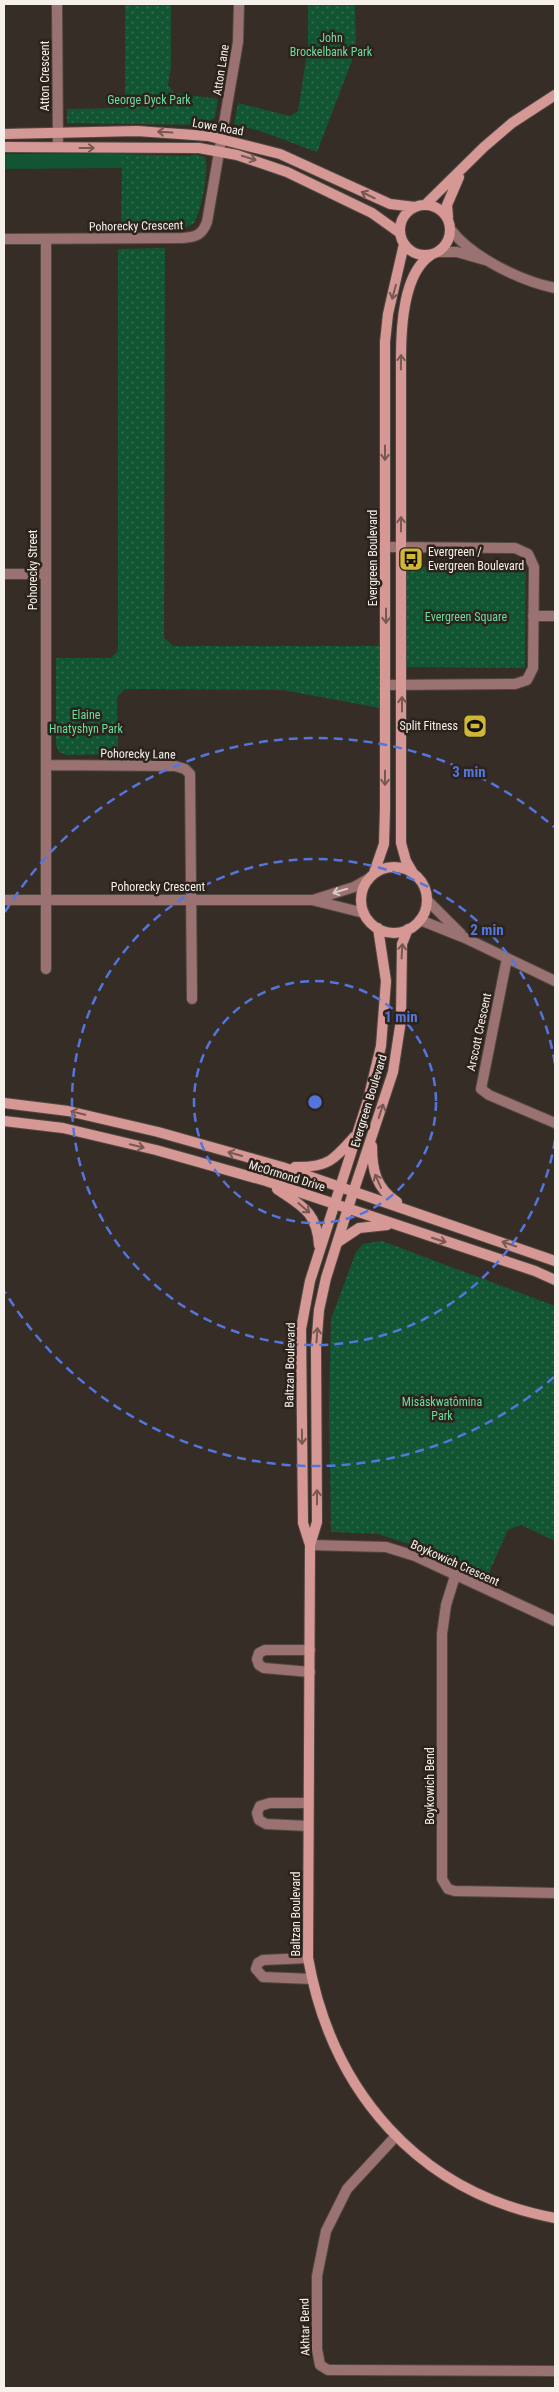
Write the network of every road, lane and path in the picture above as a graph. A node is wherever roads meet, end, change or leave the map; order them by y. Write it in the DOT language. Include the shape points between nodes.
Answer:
graph roads {
  1 [pos="57,4"];
  2 [pos="239,4"];
  3 [pos="555,95"];
  4 [pos="4,134"];
  5 [pos="58,134"];
  6 [pos="222,139"];
  7 [pos="4,147"];
  8 [pos="58,148"];
  9 [pos="220,151"];
  10 [pos="465,167"];
  11 [pos="426,204"];
  12 [pos="415,207"];
  13 [pos="448,218"];
  14 [pos="451,230"];
  15 [pos="400,233"];
  16 [pos="4,239"];
  17 [pos="46,239"];
  18 [pos="404,244"];
  19 [pos="435,254"];
  20 [pos="490,262"];
  21 [pos="555,288"];
  22 [pos="386,547"];
  23 [pos="401,547"];
  24 [pos="4,574"];
  25 [pos="45,574"];
  26 [pos="533,616"];
  27 [pos="555,616"];
  28 [pos="386,685"];
  29 [pos="402,685"];
  30 [pos="47,765"];
  31 [pos="413,873"];
  32 [pos="371,876"];
  33 [pos="4,900"];
  34 [pos="46,900"];
  35 [pos="192,900"];
  36 [pos="312,900"];
  37 [pos="427,900"];
  38 [pos="364,913"];
  39 [pos="420,920"];
  40 [pos="378,928"];
  41 [pos="408,929"];
  42 [pos="465,938"];
  43 [pos="507,958"];
  44 [pos="46,969"];
  45 [pos="555,982"];
  46 [pos="192,999"];
  47 [pos="4,1103"];
  48 [pos="4,1121"];
  49 [pos="555,1124"];
  50 [pos="358,1132"];
  51 [pos="372,1138"];
  52 [pos="282,1167"];
  53 [pos="266,1182"];
  54 [pos="341,1186"];
  55 [pos="354,1190"];
  56 [pos="335,1204"];
  57 [pos="348,1208"];
  58 [pos="408,1210"];
  59 [pos="393,1224"];
  60 [pos="338,1242"];
  61 [pos="320,1250"];
  62 [pos="555,1261"];
  63 [pos="555,1280"];
  64 [pos="310,1545"];
  65 [pos="455,1576"];
  66 [pos="555,1622"];
  67 [pos="310,1650"];
  68 [pos="310,1672"];
  69 [pos="308,1803"];
  70 [pos="308,1826"];
  71 [pos="555,1894"];
  72 [pos="308,1958"];
  73 [pos="312,1979"];
  74 [pos="396,2136"];
  75 [pos="555,2218"];
  76 [pos="555,2370"];
  1 -- 5 [label="street, Atton Crescent"];
  2 -- 6 [label="street, Atton Lane" via="238,42"];
  3 -- 10 [label="street" via="512,123"];
  4 -- 5 [label="street, Lowe Road"];
  6 -- 5 [label="street, Lowe Road, one-way" via="137,131"];
  5 -- 8 [label="street, Atton Crescent"];
  6 -- 9 [label="street, Pohorecky Crescent"];
  12 -- 6 [label="street, Lowe Road, one-way" via="390,204 280,154"];
  7 -- 8 [label="street, Lowe Road"];
  8 -- 9 [label="street, Lowe Road, one-way" via="200,148"];
  9 -- 15 [label="street, Lowe Road, one-way" via="287,172 381,217"];
  9 -- 17 [label="street, Pohorecky Crescent" via="207,222 198,236"];
  10 -- 11 [label="street"];
  10 -- 13 [label="street" via="449,199"];
  11 -- 12 [label="street"];
  11 -- 13 [label="street" via="442,211"];
  12 -- 15 [label="street" via="403,217"];
  13 -- 14 [label="street"];
  14 -- 19 [label="street" via="449,239"];
  14 -- 20 [label="street"];
  15 -- 18 [label="street"];
  16 -- 17 [label="street, Pohorecky Crescent"];
  17 -- 25 [label="street, Pohorecky Street"];
  18 -- 19 [label="street" via="416,254"];
  18 -- 22 [label="street, Evergreen Boulevard, one-way" via="385,342"];
  19 -- 20 [label="street" via="457,252"];
  23 -- 19 [label="street, one-way" via="401,334 415,274 421,261"];
  20 -- 21 [label="street" via="520,277"];
  22 -- 23 [label="street"];
  22 -- 28 [label="street, Evergreen Boulevard, one-way"];
  23 -- 26 [label="street" via="522,550 534,566"];
  23 -- 29 [label="street"];
  24 -- 25 [label="street"];
  25 -- 30 [label="street, Pohorecky Street"];
  26 -- 27 [label="street"];
  26 -- 29 [label="street" via="532,668 522,683"];
  28 -- 29 [label="street"];
  28 -- 32 [label="street, Evergreen Boulevard, one-way" via="384,844"];
  31 -- 29 [label="street, one-way" via="402,843"];
  30 -- 34 [label="street, Pohorecky Street"];
  30 -- 35 [label="street, Pohorecky Lane" via="175,766 188,772 191,782"];
  31 -- 32 [label="street" via="394,866"];
  31 -- 37 [label="street" via="425,890"];
  32 -- 36 [label="street, Pohorecky Crescent, one-way" via="354,887"];
  32 -- 38 [label="street" via="361,896"];
  33 -- 34 [label="street, Pohorecky Crescent"];
  34 -- 35 [label="street, Pohorecky Crescent"];
  34 -- 44 [label="street, Pohorecky Street"];
  35 -- 36 [label="street, Pohorecky Crescent"];
  35 -- 46 [label="street"];
  36 -- 38 [label="street, Pohorecky Crescent"];
  37 -- 39 [label="street"];
  37 -- 42 [label="street"];
  38 -- 40 [label="street"];
  39 -- 41 [label="street"];
  39 -- 42 [label="street"];
  40 -- 41 [label="street" via="388,932"];
  40 -- 50 [label="street, Evergreen Boulevard" via="386,980 384,1023 376,1071"];
  51 -- 41 [label="street, Evergreen Boulevard, one-way" via="397,1055 402,944"];
  42 -- 43 [label="street"];
  43 -- 45 [label="street"];
  43 -- 49 [label="street, Arscott Crescent" via="481,1089"];
  52 -- 47 [label="street, McOrmond Drive, one-way" via="68,1111"];
  48 -- 53 [label="street, McOrmond Drive, one-way" via="63,1128 156,1150"];
  50 -- 52 [label="street" via="328,1163 311,1168"];
  50 -- 54 [label="street, Baltzan Boulevard"];
  51 -- 55 [label="street, Evergreen Boulevard"];
  58 -- 51 [label="street, one-way" via="389,1197 376,1180"];
  52 -- 54 [label="street, McOrmond Drive"];
  53 -- 56 [label="street, McOrmond Drive"];
  53 -- 61 [label="street, one-way" via="306,1209 317,1226"];
  54 -- 55 [label="street, McOrmond Drive"];
  54 -- 56 [label="street, Baltzan Boulevard"];
  55 -- 57 [label="street, Baltzan Boulevard"];
  55 -- 58 [label="street, McOrmond Drive"];
  56 -- 57 [label="street, McOrmond Drive"];
  56 -- 61 [label="street, Baltzan Boulevard"];
  57 -- 59 [label="street, McOrmond Drive"];
  57 -- 60 [label="street, Baltzan Boulevard"];
  62 -- 58 [label="street, McOrmond Drive, one-way"];
  59 -- 60 [label="street" via="359,1228"];
  59 -- 63 [label="street, McOrmond Drive, one-way"];
  64 -- 60 [label="street, Baltzan Boulevard, one-way" via="317,1522 317,1329 322,1293"];
  61 -- 64 [label="street, Baltzan Boulevard, one-way" via="305,1305 300,1350 303,1523"];
  64 -- 65 [label="street, Boykowich Crescent" via="386,1548 415,1556"];
  64 -- 67 [label="street, Baltzan Boulevard"];
  65 -- 66 [label="street, Boykowich Crescent"];
  65 -- 71 [label="street, Boykowich Bend" via="442,1634 442,1879 448,1889 455,1891"];
  67 -- 68 [label="street, Baltzan Boulevard"];
  67 -- 68 [label="street" via="265,1650 257,1659 264,1668"];
  68 -- 69 [label="street, Baltzan Boulevard"];
  69 -- 70 [label="street, Baltzan Boulevard"];
  69 -- 70 [label="street" via="267,1804 260,1806 257,1813 259,1820 266,1824"];
  70 -- 72 [label="street, Baltzan Boulevard"];
  72 -- 73 [label="street, Baltzan Boulevard"];
  72 -- 73 [label="street" via="263,1960 256,1969 263,1977"];
  73 -- 74 [label="street, Baltzan Boulevard" via="323,2014 351,2076 363,2097"];
  74 -- 75 [label="street, Baltzan Boulevard" via="429,2165 468,2190 510,2207"];
  74 -- 76 [label="street, Akhtar Bend" via="347,2189 326,2231 317,2276 320,2365 328,2370"];
}
